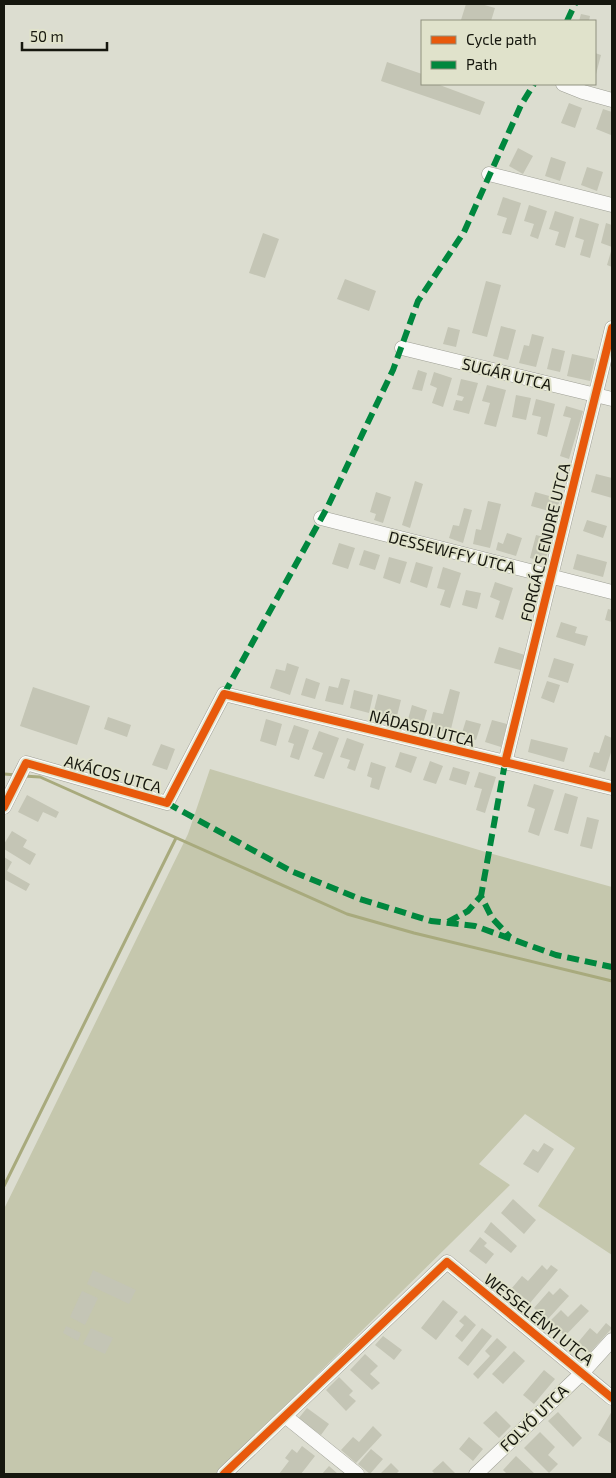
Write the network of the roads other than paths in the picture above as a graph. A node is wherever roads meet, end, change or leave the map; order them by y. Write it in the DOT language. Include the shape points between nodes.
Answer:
graph roads {
  1 [pos="566,85"];
  2 [pos="612,100"];
  3 [pos="489,174"];
  4 [pos="612,205"];
  5 [pos="612,328"];
  6 [pos="402,348"];
  7 [pos="596,395"];
  8 [pos="612,399"];
  9 [pos="321,518"];
  10 [pos="551,577"];
  11 [pos="612,592"];
  12 [pos="224,694"];
  13 [pos="505,763"];
  14 [pos="612,788"];
  15 [pos="4,807"];
  16 [pos="612,1340"];
  17 [pos="583,1372"];
  18 [pos="612,1398"];
  19 [pos="285,1416"];
  20 [pos="224,1474"];
  21 [pos="357,1474"];
  22 [pos="476,1474"];
  1 -- 2 [label="street"];
  3 -- 4 [label="street"];
  5 -- 7 [label="street, FORGÁCS ENDRE UTCA"];
  6 -- 7 [label="street, SUGÁR UTCA"];
  7 -- 8 [label="street, SUGÁR UTCA"];
  7 -- 10 [label="street, FORGÁCS ENDRE UTCA"];
  9 -- 10 [label="street, DESSEWFFY UTCA"];
  10 -- 11 [label="street, DESSEWFFY UTCA"];
  10 -- 13 [label="street, FORGÁCS ENDRE UTCA"];
  12 -- 13 [label="street, NÁDASDI UTCA"];
  12 -- 15 [label="street, AKÁCOS UTCA" via="167,803 26,763"];
  13 -- 14 [label="street, NÁDASDI UTCA"];
  16 -- 17 [label="street, FOLYÓ UTCA"];
  17 -- 18 [label="street, WESSELÉNYI UTCA"];
  17 -- 19 [label="street, WESSELÉNYI UTCA" via="447,1262"];
  17 -- 22 [label="street, FOLYÓ UTCA"];
  19 -- 20 [label="street"];
  19 -- 21 [label="street"];
}
